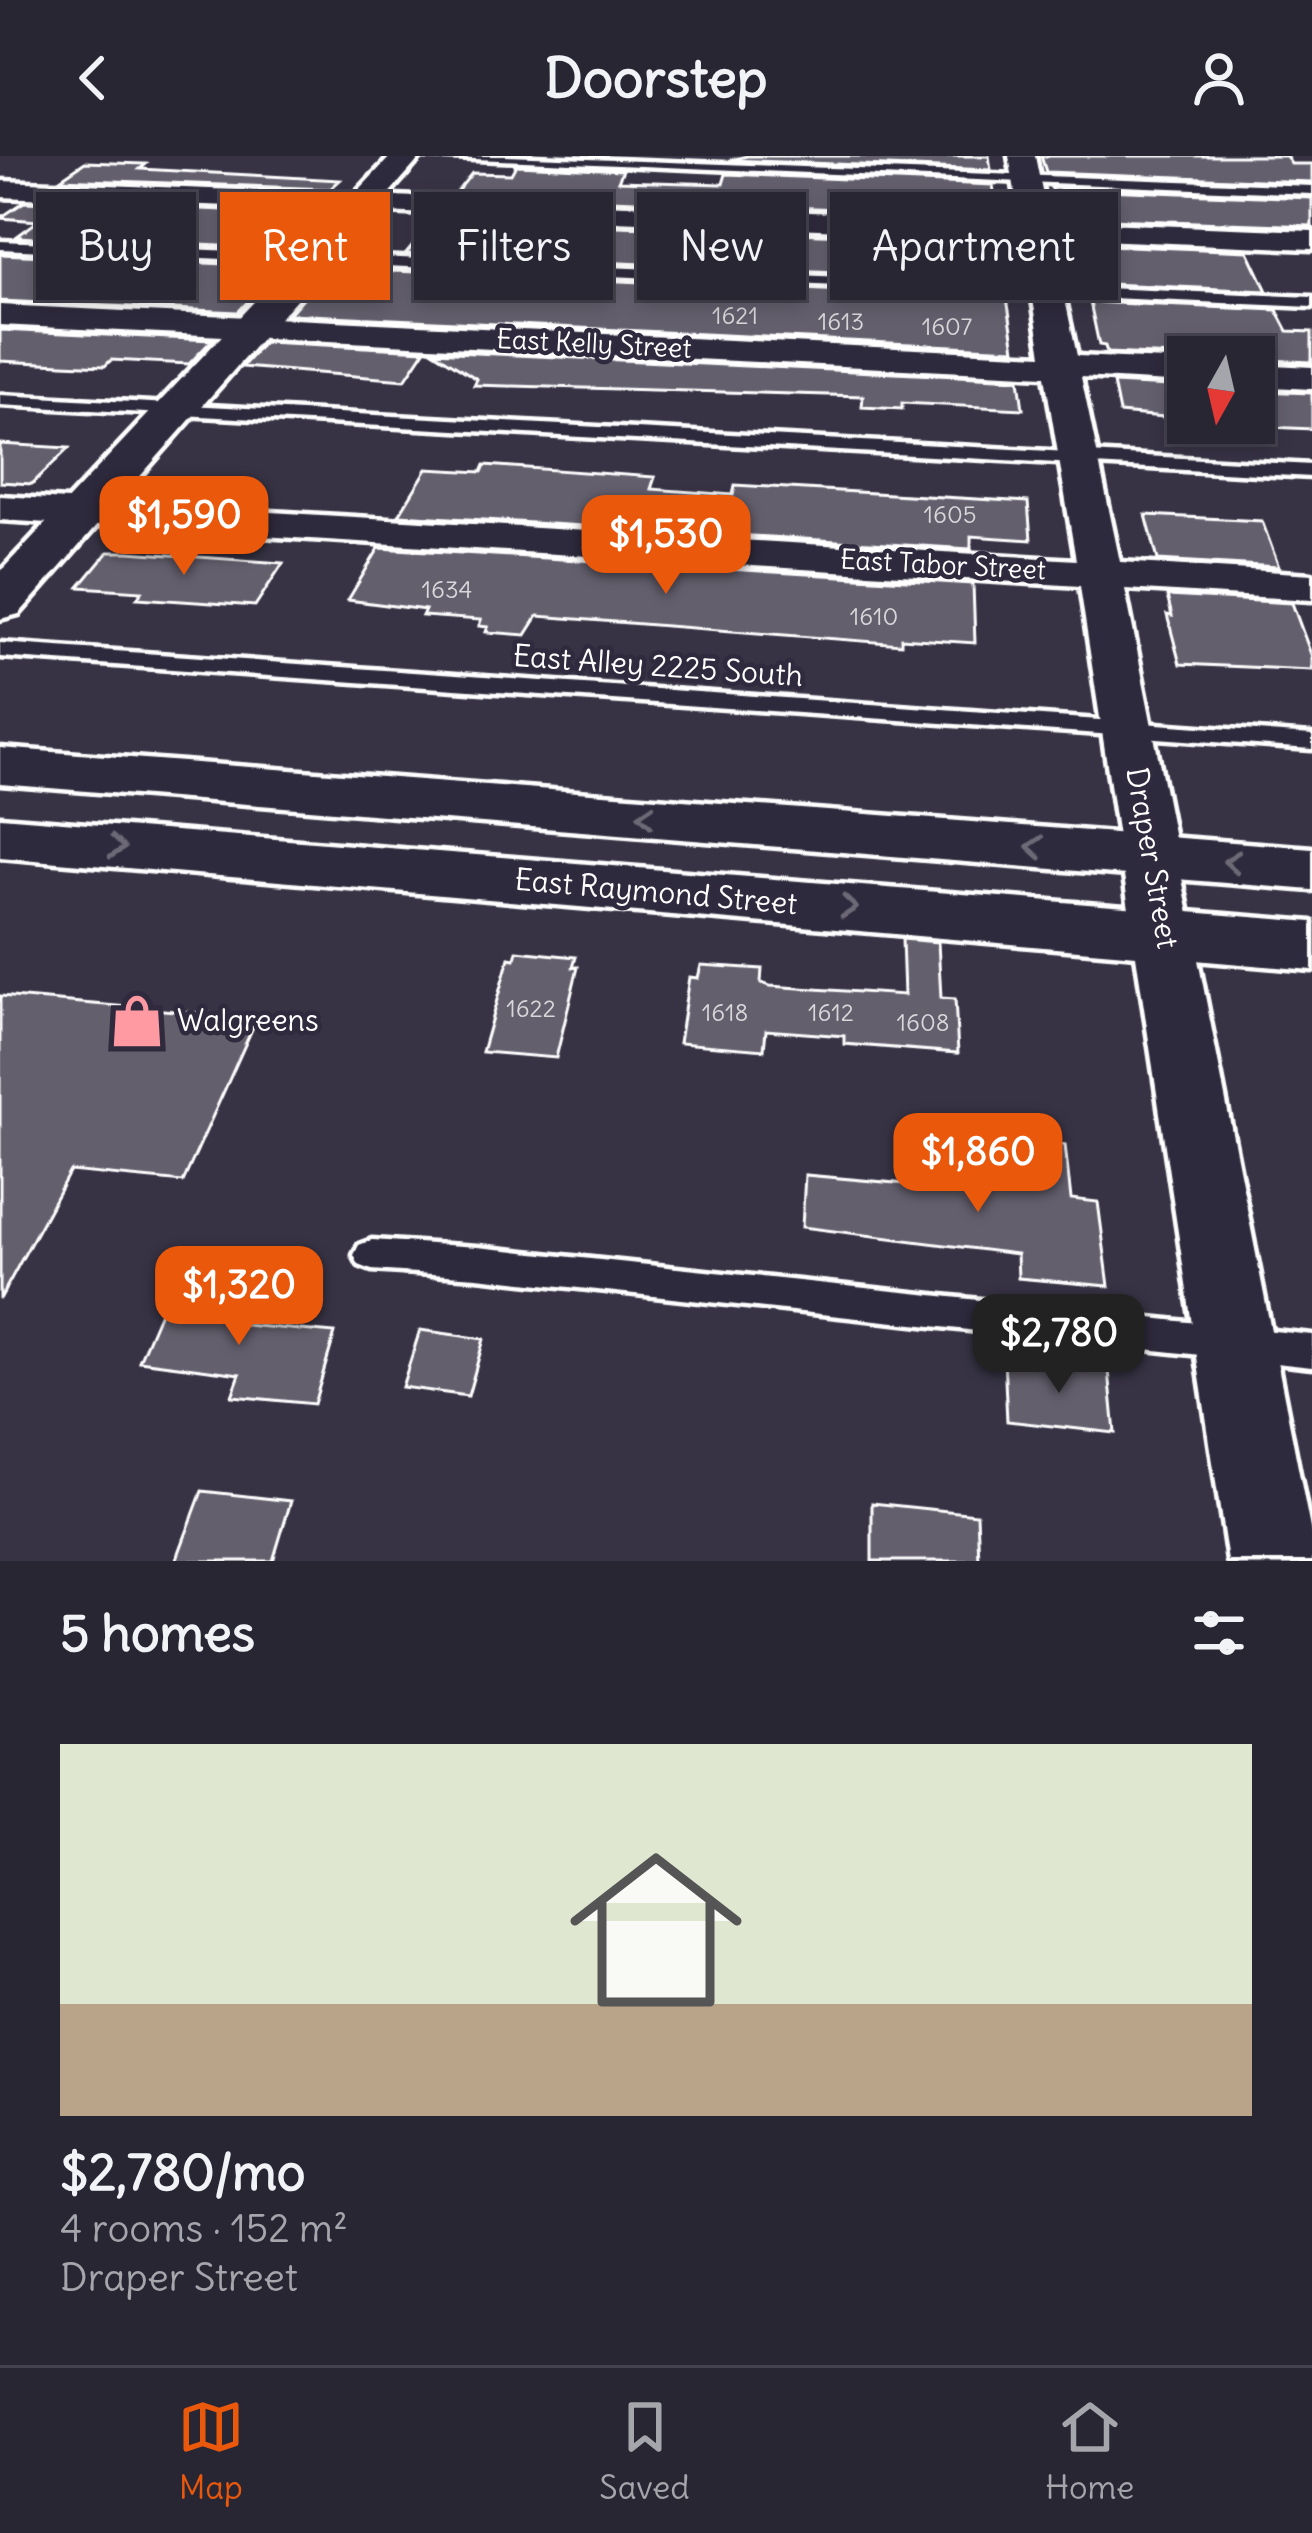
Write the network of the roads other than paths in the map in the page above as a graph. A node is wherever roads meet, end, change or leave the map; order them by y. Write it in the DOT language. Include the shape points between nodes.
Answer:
graph roads {
  1 [pos="408,156"];
  2 [pos="1025,168"];
  3 [pos="0,189"];
  4 [pos="1312,190"];
  5 [pos="374,192"];
  6 [pos="220,197"];
  7 [pos="390,204"];
  8 [pos="830,222"];
  9 [pos="1118,233"];
  10 [pos="1312,240"];
  11 [pos="0,245"];
  12 [pos="220,255"];
  13 [pos="390,262"];
  14 [pos="830,281"];
  15 [pos="1118,293"];
  16 [pos="276,300"];
  17 [pos="1051,300"];
  18 [pos="1312,302"];
  19 [pos="0,315"];
  20 [pos="251,327"];
  21 [pos="1062,366"];
  22 [pos="1167,371"];
  23 [pos="1275,376"];
  24 [pos="1312,378"];
  25 [pos="0,400"];
  26 [pos="176,409"];
  27 [pos="1076,458"];
  28 [pos="1312,471"];
  29 [pos="0,508"];
  30 [pos="82,513"];
  31 [pos="1102,574"];
  32 [pos="1312,587"];
  33 [pos="0,602"];
  34 [pos="0,650"];
  35 [pos="1130,729"];
  36 [pos="1312,742"];
  37 [pos="0,766"];
  38 [pos="0,837"];
  39 [pos="1152,856"];
  40 [pos="1312,869"];
  41 [pos="1165,933"];
  42 [pos="1312,946"];
  43 [pos="372,1255"];
  44 [pos="1235,1343"];
  45 [pos="1312,1351"];
  46 [pos="1272,1561"];
  1 -- 2 [label="lane"];
  1 -- 5 [label="main road"];
  2 -- 4 [label="lane"];
  3 -- 6 [label="street"];
  7 -- 8 [label="street"];
  9 -- 10 [label="street"];
  11 -- 12 [label="lane"];
  13 -- 14 [label="lane"];
  15 -- 18 [label="lane"];
  16 -- 20 [label="main road"];
  17 -- 21 [label="street, Draper Street"];
  19 -- 20 [label="street, East Kelly Street"];
  20 -- 21 [label="street, East Kelly Street"];
  20 -- 26 [label="main road"];
  21 -- 22 [label="street, East Kelly Street"];
  21 -- 27 [label="street, Draper Street"];
  23 -- 24 [label="street"];
  25 -- 26 [label="lane"];
  26 -- 27 [label="lane"];
  26 -- 30 [label="main road"];
  27 -- 28 [label="lane"];
  27 -- 31 [label="street, Draper Street"];
  29 -- 30 [label="street, East Tabor Street"];
  30 -- 31 [label="street, East Tabor Street"];
  30 -- 33 [label="main road"];
  31 -- 32 [label="street, East Tabor Street"];
  31 -- 35 [label="street, Draper Street"];
  34 -- 35 [label="lane, East Alley 2225 South"];
  35 -- 36 [label="lane, East Alley 2225 South"];
  35 -- 39 [label="street, Draper Street"];
  39 -- 37 [label="main road, one-way"];
  38 -- 41 [label="main road, East Raymond Street, one-way"];
  40 -- 39 [label="main road, one-way"];
  39 -- 41 [label="street, Draper Street"];
  41 -- 42 [label="main road, East Raymond Street"];
  41 -- 44 [label="street, Draper Street"];
  43 -- 44 [label="lane"];
  44 -- 45 [label="lane"];
  44 -- 46 [label="street, Draper Street"];
}
